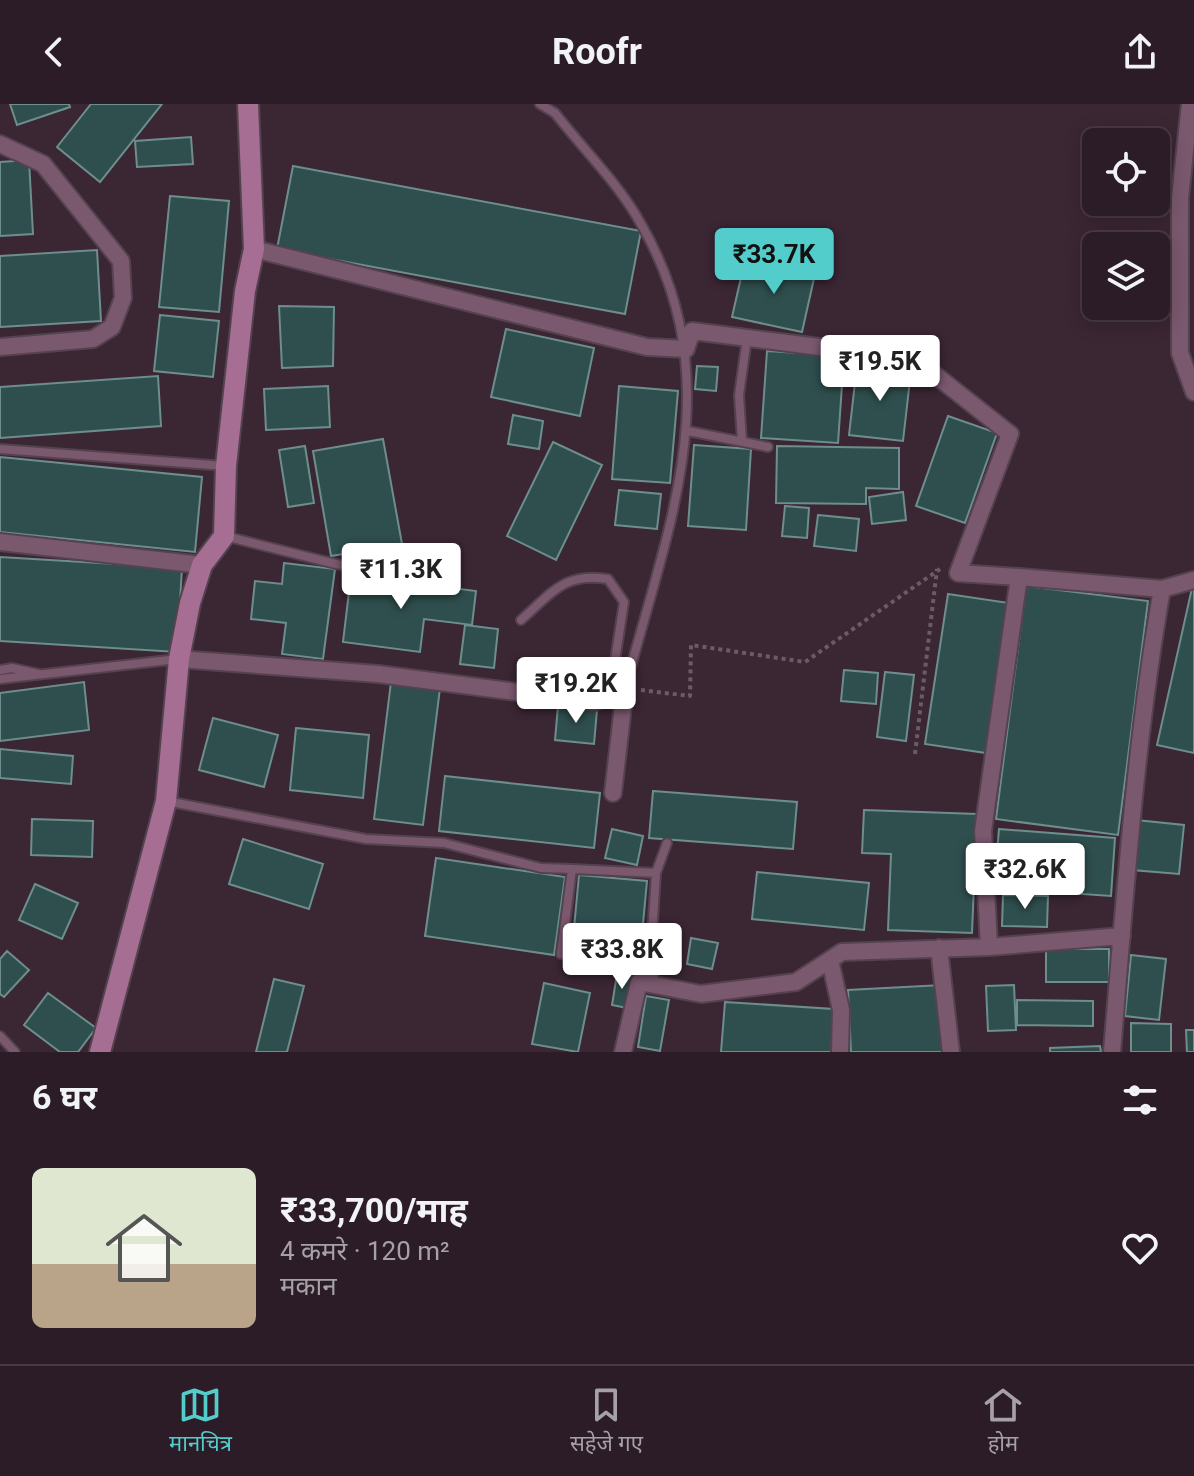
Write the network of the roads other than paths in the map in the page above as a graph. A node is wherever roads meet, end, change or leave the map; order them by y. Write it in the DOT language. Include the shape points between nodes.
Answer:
graph roads {
  1 [pos="248,104"];
  2 [pos="540,104"];
  3 [pos="1190,104"];
  4 [pos="0,144"];
  5 [pos="254,249"];
  6 [pos="747,338"];
  7 [pos="0,347"];
  8 [pos="686,349"];
  9 [pos="1193,386"];
  10 [pos="688,431"];
  11 [pos="742,441"];
  12 [pos="768,447"];
  13 [pos="0,449"];
  14 [pos="226,466"];
  15 [pos="224,536"];
  16 [pos="0,542"];
  17 [pos="202,565"];
  18 [pos="1019,577"];
  19 [pos="1194,580"];
  20 [pos="451,583"];
  21 [pos="1162,589"];
  22 [pos="521,620"];
  23 [pos="179,659"];
  24 [pos="0,670"];
  25 [pos="49,676"];
  26 [pos="0,679"];
  27 [pos="617,691"];
  28 [pos="613,793"];
  29 [pos="166,801"];
  30 [pos="667,843"];
  31 [pos="572,869"];
  32 [pos="656,873"];
  33 [pos="1122,936"];
  34 [pos="989,947"];
  35 [pos="939,948"];
  36 [pos="651,952"];
  37 [pos="830,960"];
  38 [pos="647,978"];
  39 [pos="0,1036"];
  40 [pos="15,1052"];
  41 [pos="100,1052"];
  42 [pos="623,1052"];
  43 [pos="840,1052"];
  44 [pos="951,1052"];
  45 [pos="1112,1052"];
  1 -- 5 [label="street"];
  2 -- 8 [label="lane" via="555,113 641,223 672,294"];
  3 -- 9 [label="street" via="1180,198 1180,353"];
  4 -- 7 [label="street" via="43,164 121,261 123,298 112,327 93,339"];
  5 -- 8 [label="street" via="647,347"];
  5 -- 14 [label="street"];
  6 -- 8 [label="street" via="692,331"];
  6 -- 11 [label="lane" via="739,395"];
  6 -- 18 [label="street" via="920,363 1010,434 958,573"];
  8 -- 10 [label="lane"];
  10 -- 11 [label="lane"];
  10 -- 27 [label="lane" via="681,476"];
  11 -- 12 [label="lane"];
  13 -- 14 [label="lane"];
  14 -- 15 [label="street"];
  15 -- 17 [label="street"];
  15 -- 20 [label="lane" via="336,564"];
  16 -- 17 [label="street"];
  17 -- 23 [label="street"];
  18 -- 21 [label="street"];
  18 -- 34 [label="street" via="983,831"];
  19 -- 21 [label="street"];
  21 -- 33 [label="street" via="1143,706"];
  22 -- 27 [label="lane" via="558,587 583,575 608,579 624,602"];
  23 -- 25 [label="lane"];
  23 -- 27 [label="street" via="378,674 594,702"];
  23 -- 29 [label="street"];
  24 -- 25 [label="lane"];
  25 -- 26 [label="lane"];
  27 -- 28 [label="street"];
  29 -- 31 [label="lane" via="351,837 444,843 541,868"];
  29 -- 41 [label="street"];
  30 -- 32 [label="lane"];
  31 -- 32 [label="lane"];
  31 -- 36 [label="lane" via="561,954 574,948"];
  32 -- 36 [label="lane"];
  33 -- 34 [label="street"];
  33 -- 45 [label="street"];
  34 -- 35 [label="street"];
  35 -- 37 [label="street" via="842,952"];
  35 -- 44 [label="street"];
  36 -- 38 [label="lane"];
  37 -- 38 [label="street" via="796,982 701,994"];
  37 -- 43 [label="street" via="841,1010"];
  38 -- 42 [label="street"];
  39 -- 40 [label="lane"];
}
